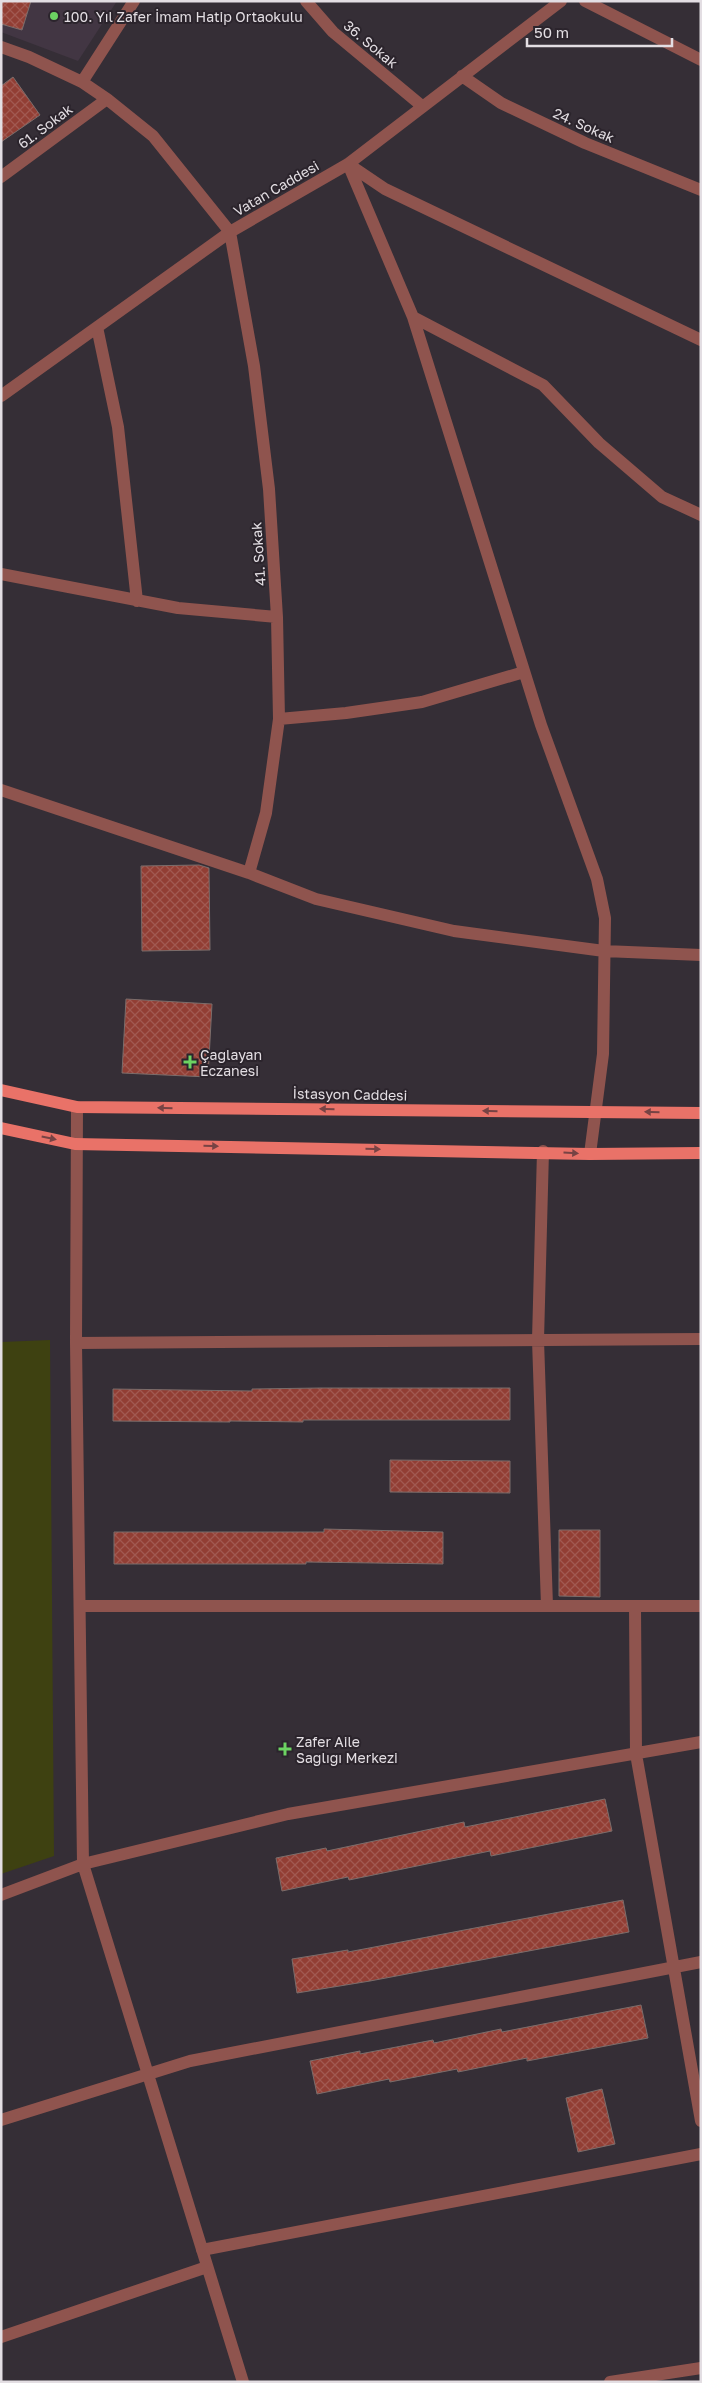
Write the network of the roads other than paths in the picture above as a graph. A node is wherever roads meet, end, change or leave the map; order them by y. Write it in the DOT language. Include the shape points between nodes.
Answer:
graph roads {
  1 [pos="134,1"];
  2 [pos="306,1"];
  3 [pos="562,1"];
  4 [pos="585,1"];
  5 [pos="1,47"];
  6 [pos="701,60"];
  7 [pos="462,76"];
  8 [pos="82,82"];
  9 [pos="107,99"];
  10 [pos="422,106"];
  11 [pos="348,164"];
  12 [pos="1,177"];
  13 [pos="701,190"];
  14 [pos="230,232"];
  15 [pos="413,318"];
  16 [pos="97,327"];
  17 [pos="701,340"];
  18 [pos="1,396"];
  19 [pos="701,515"];
  20 [pos="1,574"];
  21 [pos="137,601"];
  22 [pos="277,617"];
  23 [pos="524,672"];
  24 [pos="279,719"];
  25 [pos="1,790"];
  26 [pos="249,873"];
  27 [pos="604,951"];
  28 [pos="701,954"];
  29 [pos="1,1090"];
  30 [pos="77,1107"];
  31 [pos="595,1112"];
  32 [pos="701,1113"];
  33 [pos="1,1128"];
  34 [pos="75,1144"];
  35 [pos="543,1151"];
  36 [pos="701,1153"];
  37 [pos="590,1154"];
  38 [pos="701,1339"];
  39 [pos="538,1340"];
  40 [pos="76,1343"];
  41 [pos="80,1606"];
  42 [pos="546,1606"];
  43 [pos="635,1606"];
  44 [pos="701,1606"];
  45 [pos="701,1742"];
  46 [pos="636,1754"];
  47 [pos="83,1864"];
  48 [pos="1,1895"];
  49 [pos="701,1962"];
  50 [pos="674,1968"];
  51 [pos="148,2075"];
  52 [pos="1,2120"];
  53 [pos="701,2121"];
  54 [pos="701,2154"];
  55 [pos="202,2250"];
  56 [pos="208,2268"];
  57 [pos="1,2337"];
  58 [pos="701,2368"];
  59 [pos="243,2382"];
  60 [pos="610,2382"];
  1 -- 8 [label="street"];
  2 -- 10 [label="street, 36. Sokak" via="333,32"];
  3 -- 7 [label="street, Vatan Caddesi"];
  4 -- 6 [label="street"];
  5 -- 8 [label="street"];
  7 -- 10 [label="street, Vatan Caddesi"];
  7 -- 13 [label="street, 24. Sokak" via="501,103 585,143"];
  8 -- 9 [label="street"];
  9 -- 12 [label="street, 61. Sokak"];
  9 -- 14 [label="street" via="153,136"];
  10 -- 11 [label="street, Vatan Caddesi"];
  11 -- 14 [label="street, Vatan Caddesi"];
  11 -- 15 [label="street"];
  11 -- 17 [label="street" via="385,189"];
  14 -- 16 [label="street, Vatan Caddesi"];
  14 -- 22 [label="street, 41. Sokak" via="254,366 269,489"];
  15 -- 19 [label="street" via="543,385 599,443 662,498"];
  15 -- 23 [label="street"];
  16 -- 18 [label="street, Vatan Caddesi"];
  16 -- 21 [label="street" via="118,427"];
  20 -- 21 [label="street"];
  21 -- 22 [label="street"];
  22 -- 24 [label="street, 41. Sokak"];
  23 -- 24 [label="street" via="422,702"];
  23 -- 27 [label="street" via="597,879 605,918"];
  24 -- 26 [label="street, 41. Sokak" via="266,813"];
  25 -- 26 [label="street"];
  26 -- 27 [label="street" via="316,898 454,931"];
  27 -- 28 [label="street"];
  27 -- 31 [label="street" via="603,1054"];
  29 -- 30 [label="main road, İstasyon Caddesi"];
  31 -- 30 [label="main road, İstasyon Caddesi, one-way"];
  30 -- 34 [label="street"];
  32 -- 31 [label="main road, İstasyon Caddesi, one-way"];
  31 -- 37 [label="street"];
  33 -- 34 [label="main road, one-way"];
  34 -- 35 [label="main road, one-way"];
  34 -- 40 [label="street"];
  35 -- 37 [label="main road, one-way"];
  35 -- 39 [label="street"];
  36 -- 37 [label="main road"];
  38 -- 39 [label="street"];
  39 -- 40 [label="street"];
  39 -- 42 [label="street"];
  40 -- 41 [label="street"];
  41 -- 42 [label="street"];
  41 -- 47 [label="street"];
  42 -- 43 [label="street"];
  43 -- 44 [label="street"];
  43 -- 46 [label="street"];
  45 -- 46 [label="street"];
  46 -- 47 [label="street" via="288,1814"];
  46 -- 50 [label="street"];
  47 -- 48 [label="street"];
  47 -- 51 [label="street"];
  49 -- 50 [label="street"];
  50 -- 51 [label="street" via="190,2061"];
  50 -- 53 [label="street"];
  51 -- 52 [label="street"];
  51 -- 55 [label="street"];
  54 -- 55 [label="street"];
  55 -- 56 [label="street"];
  56 -- 57 [label="street"];
  56 -- 59 [label="street"];
  58 -- 60 [label="street"];
}
